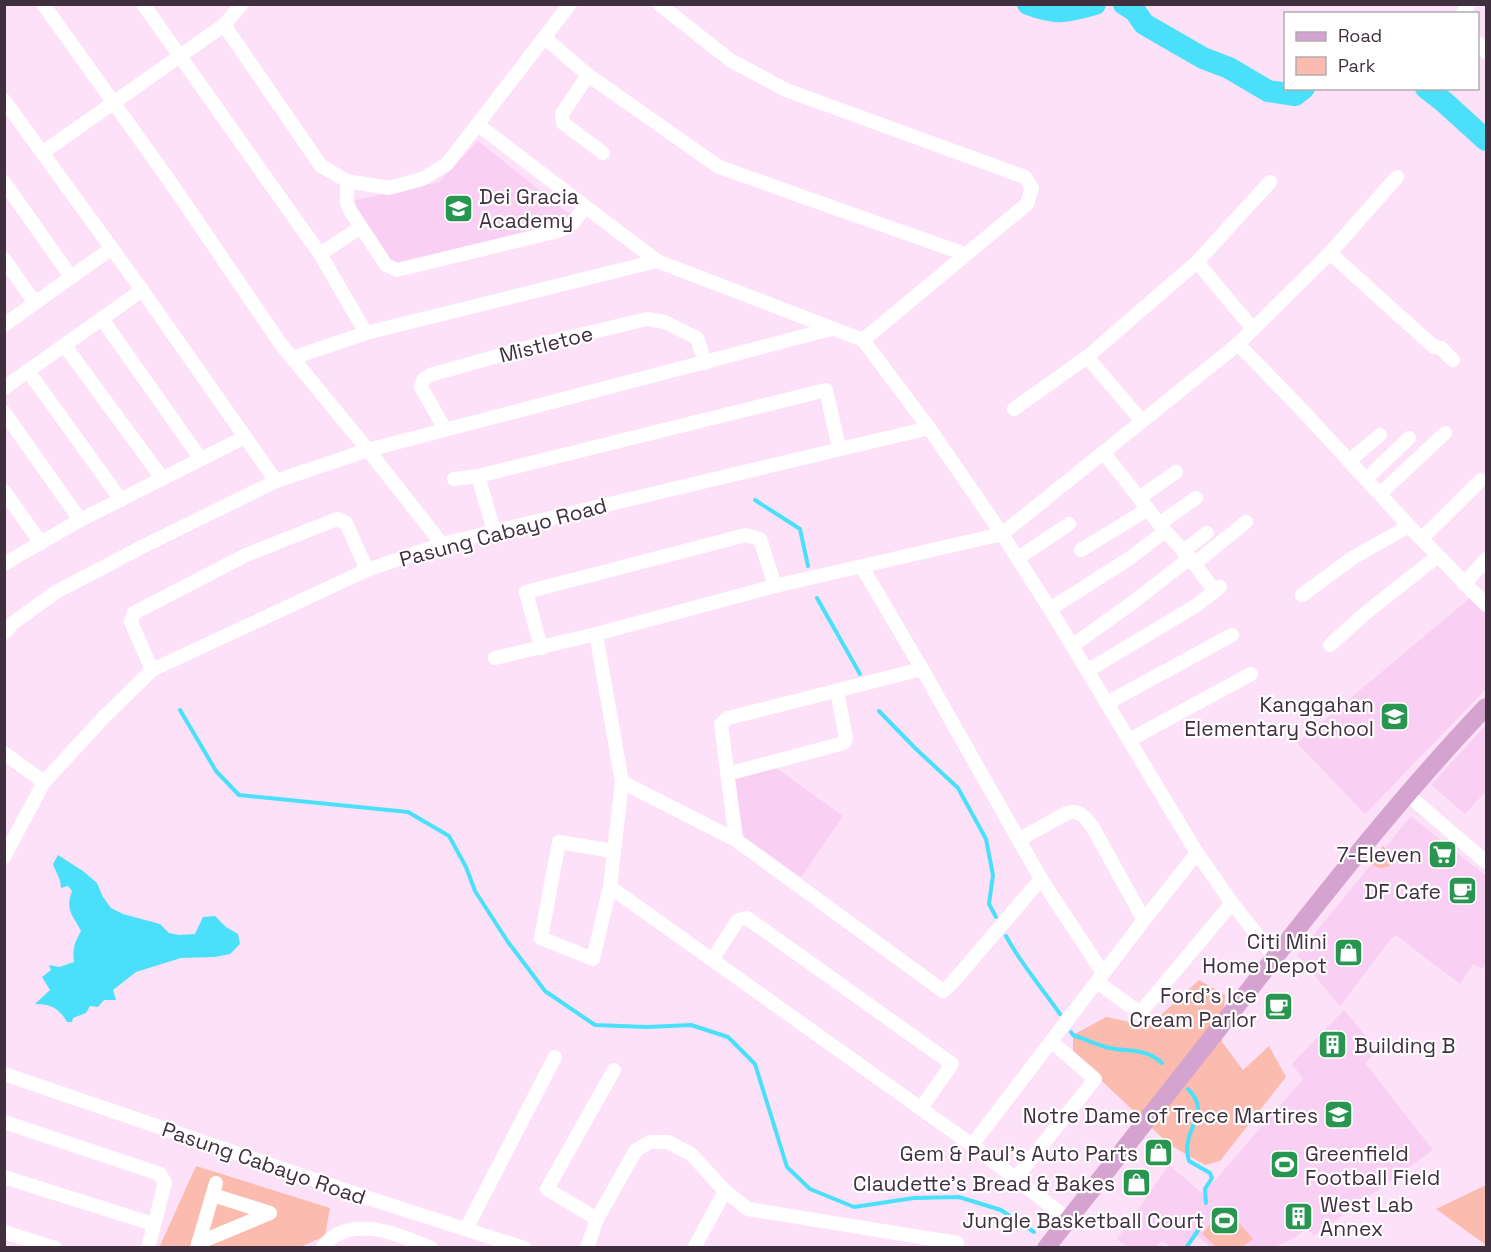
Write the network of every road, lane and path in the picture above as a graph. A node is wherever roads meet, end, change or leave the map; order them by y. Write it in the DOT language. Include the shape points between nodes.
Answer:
graph roads {
  1 [pos="42,4"];
  2 [pos="242,4"];
  3 [pos="570,4"];
  4 [pos="659,4"];
  5 [pos="151,7"];
  6 [pos="224,25"];
  7 [pos="544,38"];
  8 [pos="178,56"];
  9 [pos="588,75"];
  10 [pos="5,101"];
  11 [pos="114,103"];
  12 [pos="478,125"];
  13 [pos="42,153"];
  14 [pos="603,153"];
  15 [pos="1397,177"];
  16 [pos="347,181"];
  17 [pos="4,182"];
  18 [pos="1270,182"];
  19 [pos="585,207"];
  20 [pos="360,227"];
  21 [pos="112,248"];
  22 [pos="1330,253"];
  23 [pos="320,254"];
  24 [pos="965,254"];
  25 [pos="4,259"];
  26 [pos="657,261"];
  27 [pos="1197,262"];
  28 [pos="71,277"];
  29 [pos="142,290"];
  30 [pos="35,303"];
  31 [pos="102,319"];
  32 [pos="4,326"];
  33 [pos="831,329"];
  34 [pos="1253,329"];
  35 [pos="366,333"];
  36 [pos="862,340"];
  37 [pos="1238,344"];
  38 [pos="65,346"];
  39 [pos="1087,357"];
  40 [pos="292,358"];
  41 [pos="1453,360"];
  42 [pos="705,363"];
  43 [pos="28,371"];
  44 [pos="4,388"];
  45 [pos="1014,409"];
  46 [pos="4,412"];
  47 [pos="1141,420"];
  48 [pos="930,428"];
  49 [pos="445,429"];
  50 [pos="1445,433"];
  51 [pos="1380,435"];
  52 [pos="245,437"];
  53 [pos="1409,438"];
  54 [pos="838,448"];
  55 [pos="368,450"];
  56 [pos="1104,453"];
  57 [pos="200,458"];
  58 [pos="1349,461"];
  59 [pos="1176,472"];
  60 [pos="478,476"];
  61 [pos="162,478"];
  62 [pos="454,479"];
  63 [pos="1366,479"];
  64 [pos="1481,480"];
  65 [pos="276,481"];
  66 [pos="4,491"];
  67 [pos="1380,494"];
  68 [pos="1196,498"];
  69 [pos="121,500"];
  70 [pos="1143,504"];
  71 [pos="80,520"];
  72 [pos="1246,522"];
  73 [pos="1069,524"];
  74 [pos="1409,526"];
  75 [pos="1162,528"];
  76 [pos="494,531"];
  77 [pos="1208,533"];
  78 [pos="1002,534"];
  79 [pos="1422,538"];
  80 [pos="41,543"];
  81 [pos="442,544"];
  82 [pos="1081,550"];
  83 [pos="1438,556"];
  84 [pos="1018,558"];
  85 [pos="1189,558"];
  86 [pos="1486,559"];
  87 [pos="4,564"];
  88 [pos="862,567"];
  89 [pos="367,570"];
  90 [pos="1464,584"];
  91 [pos="775,586"];
  92 [pos="1302,595"];
  93 [pos="1486,604"];
  94 [pos="1050,609"];
  95 [pos="7,624"];
  96 [pos="596,634"];
  97 [pos="1232,635"];
  98 [pos="1330,645"];
  99 [pos="1072,646"];
  100 [pos="541,648"];
  101 [pos="495,658"];
  102 [pos="922,669"];
  103 [pos="152,670"];
  104 [pos="1087,671"];
  105 [pos="1251,674"];
  106 [pos="837,691"];
  107 [pos="1107,703"];
  108 [pos="1486,707"];
  109 [pos="1129,740"];
  110 [pos="4,753"];
  111 [pos="727,774"];
  112 [pos="44,782"];
  113 [pos="622,782"];
  114 [pos="1407,794"];
  115 [pos="1020,839"];
  116 [pos="736,840"];
  117 [pos="613,850"];
  118 [pos="1197,853"];
  119 [pos="4,857"];
  120 [pos="1486,862"];
  121 [pos="1041,879"];
  122 [pos="610,887"];
  123 [pos="1232,903"];
  124 [pos="1144,920"];
  125 [pos="1275,958"];
  126 [pos="712,960"];
  127 [pos="1100,978"];
  128 [pos="1052,1042"];
  129 [pos="555,1057"];
  130 [pos="614,1070"];
  131 [pos="4,1074"];
  132 [pos="921,1108"];
  133 [pos="4,1122"];
  134 [pos="972,1145"];
  135 [pos="4,1177"];
  136 [pos="1015,1179"];
  137 [pos="725,1191"];
  138 [pos="597,1219"];
  139 [pos="1068,1219"];
  140 [pos="153,1224"];
  141 [pos="466,1229"];
  142 [pos="14,1238"];
  143 [pos="197,1245"];
  144 [pos="959,1246"];
  145 [pos="55,1248"];
  146 [pos="147,1248"];
  147 [pos="322,1248"];
  148 [pos="431,1248"];
  149 [pos="524,1248"];
  150 [pos="587,1248"];
  151 [pos="694,1248"];
  152 [pos="1046,1248"];
  1 -- 11 [label="street"];
  2 -- 6 [label="street"];
  3 -- 7 [label="street"];
  4 -- 24 [label="street" via="730,60 786,90 1025,177 1032,188 1027,204"];
  5 -- 8 [label="street"];
  6 -- 8 [label="street"];
  6 -- 16 [label="street" via="321,166"];
  7 -- 9 [label="street"];
  7 -- 12 [label="street"];
  8 -- 11 [label="street"];
  8 -- 23 [label="street"];
  9 -- 14 [label="street" via="562,114 563,123"];
  9 -- 24 [label="street" via="719,166"];
  10 -- 13 [label="street"];
  11 -- 13 [label="street"];
  11 -- 40 [label="street"];
  12 -- 16 [label="street" via="447,164 422,179 389,188"];
  12 -- 19 [label="street"];
  13 -- 21 [label="street"];
  15 -- 22 [label="street"];
  16 -- 20 [label="street" via="347,203"];
  17 -- 28 [label="street"];
  18 -- 27 [label="street"];
  19 -- 20 [label="street" via="573,222 558,231 397,270 386,265"];
  19 -- 26 [label="street"];
  20 -- 23 [label="street"];
  21 -- 28 [label="street"];
  21 -- 29 [label="street"];
  22 -- 34 [label="street"];
  22 -- 41 [label="street"];
  23 -- 35 [label="street"];
  24 -- 36 [label="street"];
  25 -- 30 [label="street"];
  26 -- 33 [label="street"];
  26 -- 35 [label="street"];
  27 -- 34 [label="street"];
  27 -- 39 [label="street"];
  28 -- 30 [label="street"];
  29 -- 31 [label="street"];
  29 -- 52 [label="street"];
  30 -- 32 [label="street"];
  31 -- 38 [label="street"];
  31 -- 57 [label="street"];
  33 -- 36 [label="street"];
  33 -- 42 [label="street"];
  34 -- 37 [label="street"];
  35 -- 40 [label="street"];
  36 -- 48 [label="street"];
  37 -- 47 [label="street"];
  37 -- 58 [label="street"];
  38 -- 43 [label="street"];
  38 -- 61 [label="street"];
  39 -- 45 [label="street"];
  39 -- 47 [label="street"];
  40 -- 55 [label="street"];
  42 -- 49 [label="street"];
  42 -- 49 [label="street, Mistletoe" via="697,338 665,322 647,319 533,346 424,379 421,387"];
  43 -- 44 [label="street"];
  43 -- 69 [label="street"];
  46 -- 71 [label="street"];
  47 -- 56 [label="street"];
  48 -- 54 [label="street, Pasung Cabayo Road"];
  48 -- 78 [label="street"];
  49 -- 55 [label="street"];
  50 -- 67 [label="street"];
  51 -- 58 [label="street"];
  52 -- 57 [label="street"];
  52 -- 65 [label="street"];
  53 -- 63 [label="street"];
  54 -- 60 [label="street" via="826,390"];
  54 -- 76 [label="street, Pasung Cabayo Road"];
  55 -- 65 [label="street"];
  55 -- 81 [label="street"];
  56 -- 70 [label="street"];
  56 -- 78 [label="street"];
  57 -- 61 [label="street"];
  58 -- 63 [label="street"];
  59 -- 70 [label="street"];
  60 -- 62 [label="street"];
  60 -- 76 [label="street"];
  61 -- 69 [label="street"];
  63 -- 67 [label="street"];
  64 -- 79 [label="street"];
  65 -- 95 [label="street" via="56,592"];
  66 -- 80 [label="street"];
  67 -- 74 [label="street"];
  68 -- 75 [label="street"];
  69 -- 71 [label="street"];
  70 -- 75 [label="street"];
  70 -- 82 [label="street"];
  71 -- 80 [label="street"];
  72 -- 85 [label="street"];
  73 -- 84 [label="street"];
  74 -- 79 [label="street"];
  74 -- 92 [label="street" via="1354,557"];
  75 -- 85 [label="street"];
  75 -- 94 [label="street" via="1130,558"];
  76 -- 81 [label="street, Pasung Cabayo Road"];
  77 -- 85 [label="street"];
  78 -- 84 [label="street"];
  78 -- 88 [label="street"];
  79 -- 83 [label="street"];
  80 -- 87 [label="street"];
  81 -- 89 [label="street, Pasung Cabayo Road"];
  83 -- 90 [label="street"];
  83 -- 98 [label="street"];
  84 -- 94 [label="street"];
  85 -- 99 [label="street"];
  85 -- 104 [label="street" via="1218,588 1197,605"];
  86 -- 90 [label="street"];
  88 -- 91 [label="street"];
  88 -- 102 [label="street"];
  89 -- 103 [label="street, Pasung Cabayo Road"];
  89 -- 103 [label="street" via="346,523 337,519 246,555 134,613 131,622"];
  90 -- 93 [label="street"];
  91 -- 96 [label="street"];
  91 -- 100 [label="street" via="760,539 746,535 526,592"];
  94 -- 99 [label="street"];
  96 -- 100 [label="street"];
  96 -- 113 [label="street"];
  97 -- 107 [label="street"];
  99 -- 104 [label="street"];
  100 -- 101 [label="street"];
  102 -- 106 [label="street"];
  102 -- 115 [label="street"];
  103 -- 112 [label="street, Pasung Cabayo Road"];
  104 -- 107 [label="street"];
  105 -- 109 [label="street"];
  106 -- 111 [label="street" via="721,723"];
  106 -- 111 [label="street" via="844,743"];
  107 -- 109 [label="street"];
  108 -- 114 [label="main road"];
  109 -- 118 [label="street"];
  110 -- 112 [label="street"];
  111 -- 116 [label="street"];
  112 -- 119 [label="street, Pasung Cabayo Road"];
  113 -- 116 [label="street"];
  113 -- 117 [label="street"];
  114 -- 120 [label="street"];
  114 -- 125 [label="main road"];
  115 -- 121 [label="street"];
  115 -- 124 [label="street" via="1067,813 1081,814 1092,826"];
  116 -- 121 [label="street" via="943,991"];
  117 -- 122 [label="street"];
  117 -- 122 [label="street" via="559,842 542,938 593,959"];
  118 -- 123 [label="street"];
  118 -- 124 [label="street"];
  121 -- 127 [label="street"];
  122 -- 126 [label="street"];
  123 -- 125 [label="street"];
  123 -- 127 [label="street" via="1140,1013"];
  124 -- 127 [label="street"];
  125 -- 139 [label="main road"];
  126 -- 132 [label="street"];
  126 -- 132 [label="street" via="738,920 747,918 952,1064"];
  127 -- 128 [label="street"];
  128 -- 134 [label="street"];
  128 -- 136 [label="street" via="1095,1079"];
  129 -- 141 [label="street"];
  130 -- 138 [label="street" via="547,1189"];
  131 -- 141 [label="street, Pasung Cabayo Road"];
  132 -- 134 [label="street"];
  133 -- 140 [label="street" via="160,1174 165,1183"];
  134 -- 136 [label="street"];
  135 -- 140 [label="street"];
  136 -- 139 [label="street"];
  137 -- 138 [label="street" via="691,1154 668,1142 650,1142 636,1150"];
  137 -- 144 [label="street" via="748,1209"];
  137 -- 151 [label="street"];
  138 -- 150 [label="street"];
  139 -- 152 [label="main road"];
  140 -- 146 [label="street"];
  141 -- 149 [label="street, Pasung Cabayo Road"];
  142 -- 145 [label="street"];
  143 -- 143 [label="street" via="215,1189 270,1213"];
  147 -- 148 [label="street" via="337,1234 361,1228 398,1234"];
}
